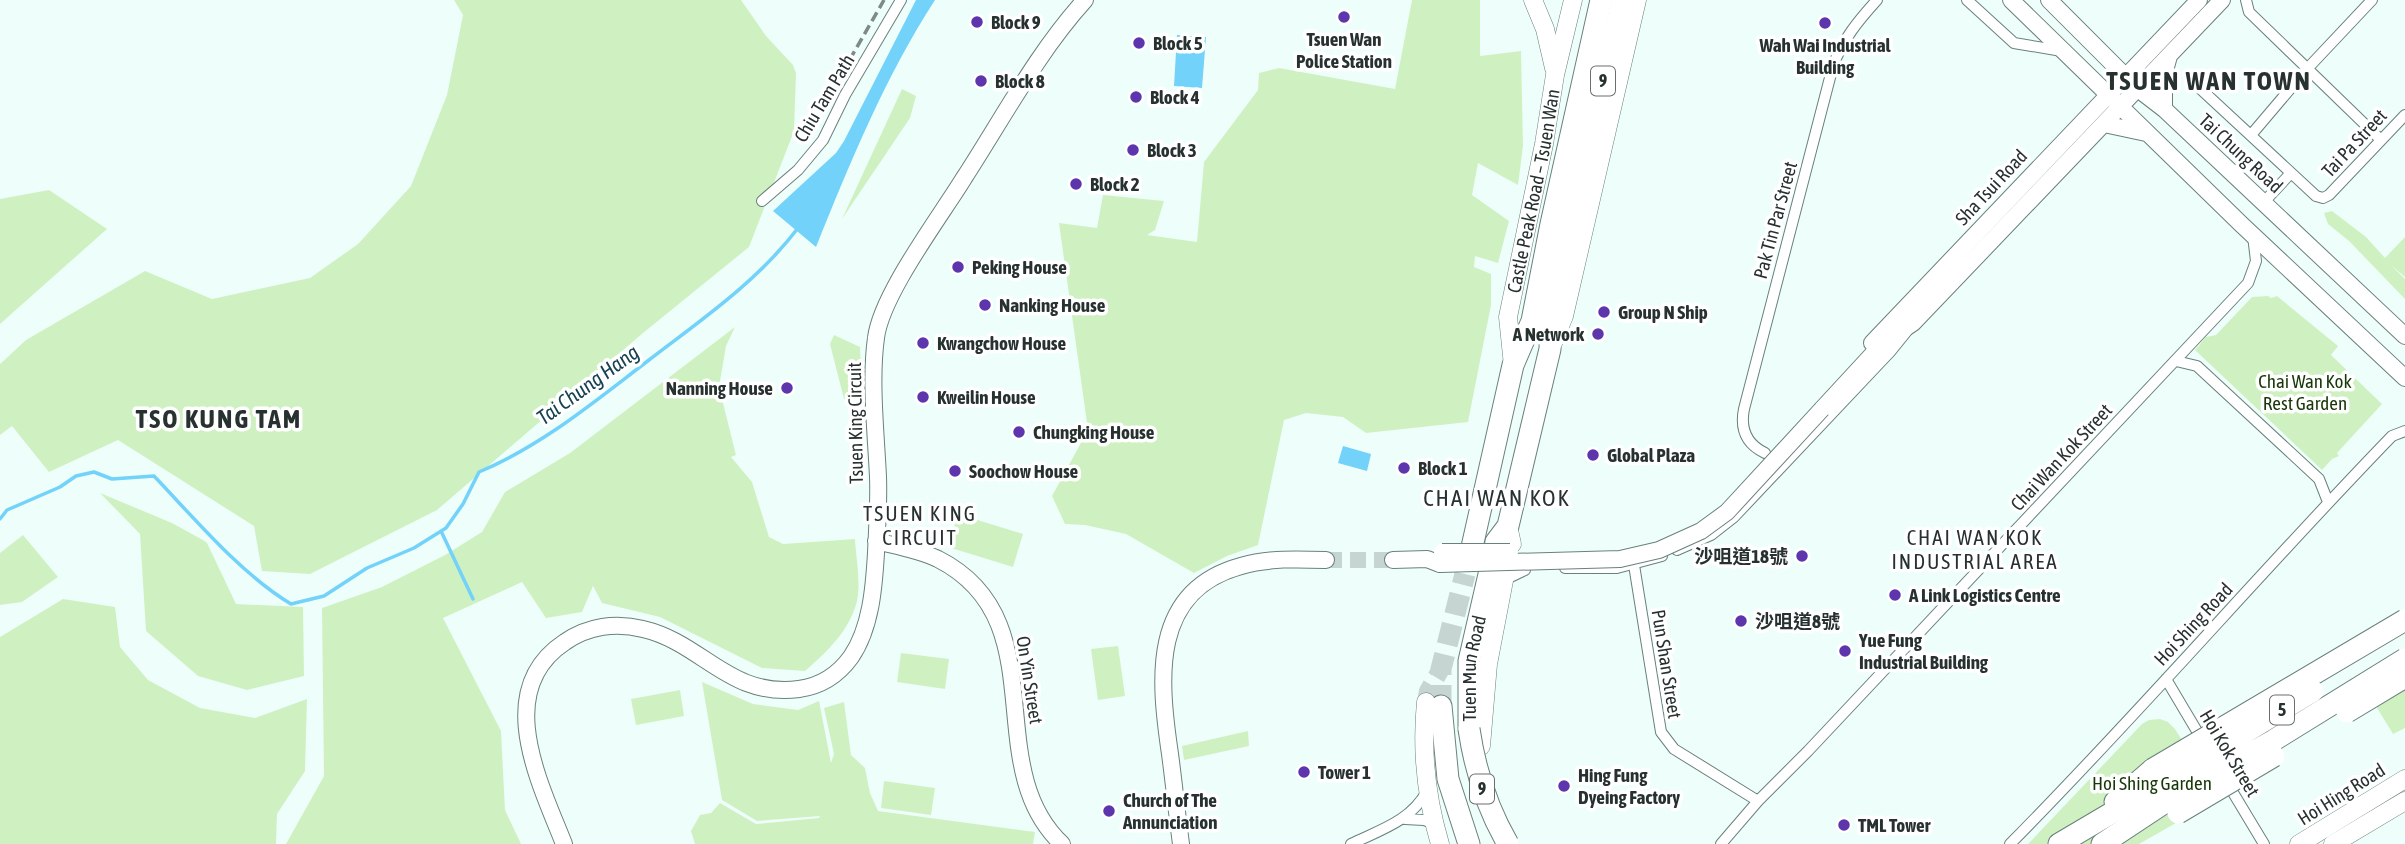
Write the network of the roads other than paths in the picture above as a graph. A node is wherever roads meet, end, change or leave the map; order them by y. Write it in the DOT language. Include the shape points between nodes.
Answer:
graph roads {
  1 [pos="901,0"];
  2 [pos="1085,0"];
  3 [pos="1533,0"];
  4 [pos="1573,0"];
  5 [pos="1601,0"];
  6 [pos="1877,0"];
  7 [pos="1967,0"];
  8 [pos="2011,0"];
  9 [pos="2049,0"];
  10 [pos="2199,0"];
  11 [pos="2222,0"];
  12 [pos="2246,0"];
  13 [pos="2372,0"];
  14 [pos="1631,5"];
  15 [pos="2066,52"];
  16 [pos="2307,69"];
  17 [pos="2161,71"];
  18 [pos="1555,75"];
  19 [pos="2126,75"];
  20 [pos="2192,81"];
  21 [pos="2102,88"];
  22 [pos="2138,89"];
  23 [pos="2121,106"];
  24 [pos="2164,109"];
  25 [pos="2405,115"];
  26 [pos="2104,124"];
  27 [pos="2147,133"];
  28 [pos="2251,135"];
  29 [pos="2381,140"];
  30 [pos="1578,143"];
  31 [pos="2290,174"];
  32 [pos="762,201"];
  33 [pos="2263,203"];
  34 [pos="2253,236"];
  35 [pos="1913,323"];
  36 [pos="2405,336"];
  37 [pos="1879,342"];
  38 [pos="1550,349"];
  39 [pos="2176,361"];
  40 [pos="1513,365"];
  41 [pos="2405,378"];
  42 [pos="2405,431"];
  43 [pos="1765,453"];
  44 [pos="2328,502"];
  45 [pos="1505,539"];
  46 [pos="876,541"];
  47 [pos="1472,547"];
  48 [pos="1326,560"];
  49 [pos="1393,560"];
  50 [pos="1634,565"];
  51 [pos="1565,568"];
  52 [pos="1525,570"];
  53 [pos="1500,573"];
  54 [pos="2405,620"];
  55 [pos="2405,635"];
  56 [pos="2405,659"];
  57 [pos="2405,677"];
  58 [pos="2166,680"];
  59 [pos="1433,704"];
  60 [pos="1481,746"];
  61 [pos="2405,779"];
  62 [pos="1427,791"];
  63 [pos="1758,801"];
  64 [pos="2405,801"];
  65 [pos="1405,819"];
  66 [pos="1433,823"];
  67 [pos="2087,827"];
  68 [pos="564,844"];
  69 [pos="1062,844"];
  70 [pos="1181,844"];
  71 [pos="1351,844"];
  72 [pos="1440,844"];
  73 [pos="1469,844"];
  74 [pos="1508,844"];
  75 [pos="1721,844"];
  76 [pos="2010,844"];
  77 [pos="2059,844"];
  78 [pos="2102,844"];
  79 [pos="2114,844"];
  80 [pos="2264,844"];
  81 [pos="2299,844"];
  82 [pos="2333,844"];
  1 -- 32 [label="street, Chiu Tam Path" via="823,140 798,170"];
  2 -- 46 [label="street, Tsuen King Circuit" via="1011,104 904,273 880,321 875,349"];
  3 -- 18 [label="main road"];
  4 -- 18 [label="main road, Castle Peak Road – Tsuen Wan"];
  5 -- 30 [label="highway, 9"];
  6 -- 43 [label="street, Pak Tin Par Street" via="1840,46 1833,66 1744,409 1744,432"];
  7 -- 15 [label="street" via="2014,43"];
  8 -- 15 [label="street"];
  9 -- 19 [label="street, Tai Chung Road"];
  10 -- 19 [label="street, Sha Tsui Road"];
  11 -- 17 [label="street" via="2169,55"];
  12 -- 16 [label="street" via="2249,12"];
  13 -- 16 [label="street"];
  14 -- 30 [label="highway, 9"];
  14 -- 38 [label="main road" via="1566,308"];
  15 -- 21 [label="street"];
  16 -- 28 [label="street"];
  16 -- 29 [label="street"];
  17 -- 22 [label="street, Sha Tsui Road"];
  17 -- 24 [label="street"];
  18 -- 40 [label="main road, Castle Peak Road – Tsuen Wan" via="1508,317"];
  19 -- 21 [label="street, Sha Tsui Road"];
  19 -- 22 [label="street, Tai Chung Road"];
  20 -- 28 [label="street"];
  21 -- 23 [label="street"];
  21 -- 37 [label="street, Sha Tsui Road" via="2091,112"];
  22 -- 23 [label="street, Sha Tsui Road"];
  22 -- 24 [label="street, Tai Chung Road"];
  23 -- 26 [label="street, Sha Tsui Road"];
  23 -- 27 [label="street"];
  24 -- 33 [label="street, Tai Chung Road"];
  25 -- 29 [label="street, Tai Pa Street"];
  26 -- 27 [label="street"];
  26 -- 35 [label="street, Sha Tsui Road"];
  27 -- 34 [label="street"];
  28 -- 31 [label="street"];
  29 -- 31 [label="street, Tai Pa Street" via="2323,198"];
  30 -- 38 [label="highway, 9" via="1551,314"];
  30 -- 40 [label="highway, 9" via="1532,321"];
  31 -- 33 [label="street"];
  33 -- 36 [label="street, Tai Chung Road"];
  34 -- 39 [label="street, Chai Wan Kok Street" via="2256,261 2248,283"];
  34 -- 41 [label="street"];
  35 -- 37 [label="street, Sha Tsui Road"];
  35 -- 50 [label="street, Sha Tsui Road" via="1734,517 1699,541"];
  37 -- 49 [label="street, Sha Tsui Road, bridge" via="1723,506 1695,526 1658,542 1619,550"];
  38 -- 45 [label="highway, 9"];
  39 -- 44 [label="street" via="2197,366 2319,479"];
  39 -- 63 [label="street, Chai Wan Kok Street"];
  40 -- 47 [label="highway, Castle Peak Road – Tsuen Wan / 9"];
  42 -- 44 [label="street, Hoi Shing Road" via="2392,436"];
  44 -- 58 [label="street, Hoi Shing Road"];
  46 -- 68 [label="street, Tsuen King Circuit" via="872,601 853,654 826,681 806,688 763,690 666,637 626,625 585,631 550,654 531,687 526,725 534,766"];
  46 -- 69 [label="street, On Yin Street" via="937,559 961,574 990,603 1009,654 1025,776 1045,824"];
  48 -- 70 [label="street" via="1239,566 1204,583 1176,615 1165,650 1162,688"];
  50 -- 51 [label="street, Sha Tsui Road"];
  50 -- 63 [label="street, Pun Shan Street" via="1661,732 1674,749"];
  52 -- 53 [label="street"];
  53 -- 60 [label="main road"];
  53 -- 74 [label="highway, Tuen Mun Road / 9, bridge" via="1469,661 1469,729 1481,787"];
  54 -- 67 [label="highway, bridge" via="2153,769"];
  55 -- 67 [label="highway, 5, bridge"];
  56 -- 78 [label="highway, 5, bridge" via="2157,806"];
  57 -- 79 [label="highway, bridge" via="2178,813"];
  58 -- 76 [label="street, Hoi Shing Road"];
  58 -- 80 [label="street, Hoi Kok Street"];
  59 -- 62 [label="main road" via="1423,758"];
  59 -- 73 [label="highway, Tuen Mun Road / 9" via="1448,779"];
  61 -- 81 [label="main road, Hoi Hing Road"];
  62 -- 65 [label="street"];
  62 -- 66 [label="main road"];
  63 -- 75 [label="street, Chai Wan Kok Street"];
  64 -- 82 [label="main road, Hoi Hing Road"];
  65 -- 66 [label="street"];
  65 -- 71 [label="street"];
  66 -- 72 [label="main road"];
  67 -- 77 [label="highway, 5"];
}
